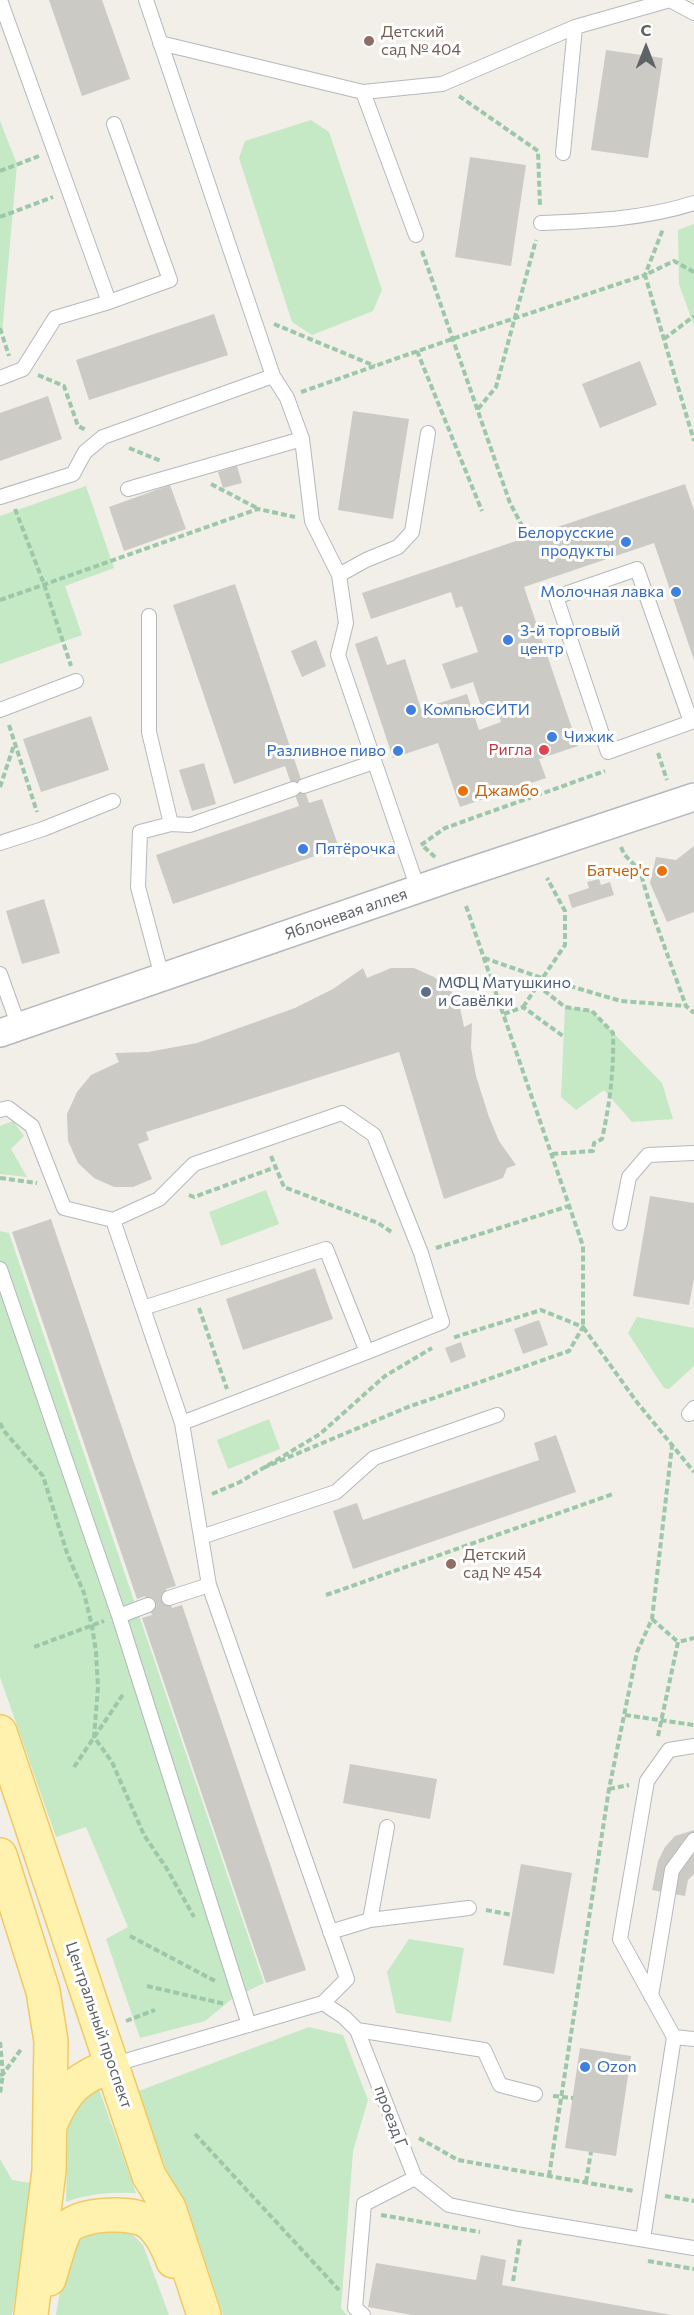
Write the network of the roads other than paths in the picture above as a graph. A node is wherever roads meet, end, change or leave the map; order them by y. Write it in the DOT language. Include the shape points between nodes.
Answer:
graph roads {
  1 [pos="0,0"];
  2 [pos="146,0"];
  3 [pos="694,13"];
  4 [pos="575,27"];
  5 [pos="160,43"];
  6 [pos="363,92"];
  7 [pos="114,123"];
  8 [pos="563,153"];
  9 [pos="694,203"];
  10 [pos="541,223"];
  11 [pos="416,235"];
  12 [pos="109,303"];
  13 [pos="273,376"];
  14 [pos="0,378"];
  15 [pos="428,433"];
  16 [pos="302,439"];
  17 [pos="128,489"];
  18 [pos="5,496"];
  19 [pos="339,575"];
  20 [pos="149,616"];
  21 [pos="76,681"];
  22 [pos="2,710"];
  23 [pos="693,721"];
  24 [pos="374,762"];
  25 [pos="694,797"];
  26 [pos="113,801"];
  27 [pos="171,824"];
  28 [pos="0,843"];
  29 [pos="418,889"];
  30 [pos="0,975"];
  31 [pos="162,977"];
  32 [pos="10,1030"];
  33 [pos="0,1110"];
  34 [pos="694,1153"];
  35 [pos="113,1220"];
  36 [pos="620,1223"];
  37 [pos="0,1269"];
  38 [pos="143,1308"];
  39 [pos="367,1352"];
  40 [pos="497,1415"];
  41 [pos="182,1423"];
  42 [pos="201,1537"];
  43 [pos="209,1584"];
  44 [pos="169,1599"];
  45 [pos="148,1605"];
  46 [pos="119,1616"];
  47 [pos="0,1732"];
  48 [pos="694,1746"];
  49 [pos="387,1827"];
  50 [pos="694,1840"];
  51 [pos="0,1855"];
  52 [pos="469,1908"];
  53 [pos="370,1920"];
  54 [pos="330,1932"];
  55 [pos="651,1996"];
  56 [pos="322,2003"];
  57 [pos="249,2025"];
  58 [pos="357,2030"];
  59 [pos="674,2037"];
  60 [pos="694,2039"];
  61 [pos="112,2065"];
  62 [pos="535,2094"];
  63 [pos="49,2127"];
  64 [pos="415,2178"];
  65 [pos="643,2240"];
  66 [pos="694,2248"];
  67 [pos="359,2311"];
  68 [pos="33,2315"];
  69 [pos="195,2315"];
  70 [pos="204,2315"];
  1 -- 12 [label="lane"];
  2 -- 5 [label="lane"];
  3 -- 4 [label="lane" via="670,0"];
  4 -- 6 [label="lane" via="442,84"];
  4 -- 8 [label="lane"];
  5 -- 6 [label="lane"];
  5 -- 13 [label="lane"];
  6 -- 11 [label="lane"];
  7 -- 12 [label="lane" via="170,280"];
  9 -- 10 [label="lane" via="669,211"];
  12 -- 14 [label="lane" via="55,318 19,371"];
  13 -- 16 [label="lane" via="287,398"];
  13 -- 18 [label="lane" via="104,437 85,452 73,474"];
  15 -- 19 [label="lane" via="412,532 398,547"];
  16 -- 17 [label="lane"];
  16 -- 19 [label="lane" via="312,521"];
  19 -- 24 [label="lane" via="346,623 338,655"];
  20 -- 27 [label="lane" via="149,732"];
  21 -- 22 [label="lane"];
  23 -- 23 [label="lane" via="608,752 556,597 637,569"];
  24 -- 27 [label="lane" via="190,825"];
  24 -- 29 [label="lane"];
  25 -- 29 [label="street, Яблоневая аллея"];
  26 -- 28 [label="lane"];
  27 -- 31 [label="lane" via="140,832 138,887"];
  29 -- 31 [label="street, Яблоневая аллея"];
  30 -- 32 [label="lane"];
  31 -- 32 [label="street, Яблоневая аллея"];
  33 -- 35 [label="lane" via="8,1108 32,1126 64,1208"];
  34 -- 36 [label="lane" via="648,1155 629,1177"];
  35 -- 38 [label="lane"];
  35 -- 39 [label="lane" via="159,1199 194,1164 342,1113 374,1134 421,1252 442,1322"];
  37 -- 46 [label="lane"];
  38 -- 39 [label="lane" via="326,1249"];
  38 -- 41 [label="lane"];
  39 -- 41 [label="lane"];
  40 -- 42 [label="lane" via="374,1458 336,1492"];
  41 -- 42 [label="lane"];
  42 -- 43 [label="lane"];
  43 -- 44 [label="lane"];
  43 -- 54 [label="lane"];
  45 -- 46 [label="lane"];
  46 -- 57 [label="lane"];
  47 -- 61 [label="main road, Центральный проспект"];
  48 -- 55 [label="lane" via="669,1750 647,1780 620,1939"];
  49 -- 53 [label="lane"];
  50 -- 55 [label="lane" via="672,1870"];
  51 -- 63 [label="main road" via="49,2019"];
  52 -- 53 [label="lane"];
  53 -- 54 [label="lane"];
  54 -- 56 [label="lane" via="347,1979"];
  55 -- 59 [label="lane"];
  56 -- 57 [label="lane"];
  56 -- 58 [label="lane, проезд Г"];
  57 -- 61 [label="lane"];
  58 -- 62 [label="lane" via="484,2050 500,2085"];
  58 -- 64 [label="lane, проезд Г"];
  59 -- 60 [label="lane"];
  59 -- 65 [label="lane"];
  61 -- 63 [label="main road" via="74,2084 64,2095"];
  61 -- 70 [label="main road, Центральный проспект" via="149,2176 169,2208"];
  63 -- 68 [label="main road" via="49,2171"];
  64 -- 65 [label="lane, проезд Г" via="448,2205"];
  64 -- 67 [label="lane" via="364,2204"];
  65 -- 66 [label="lane, проезд Г"];
  68 -- 69 [label="main road" via="44,2297 68,2227 88,2217 116,2214 148,2222 167,2246"];
}
